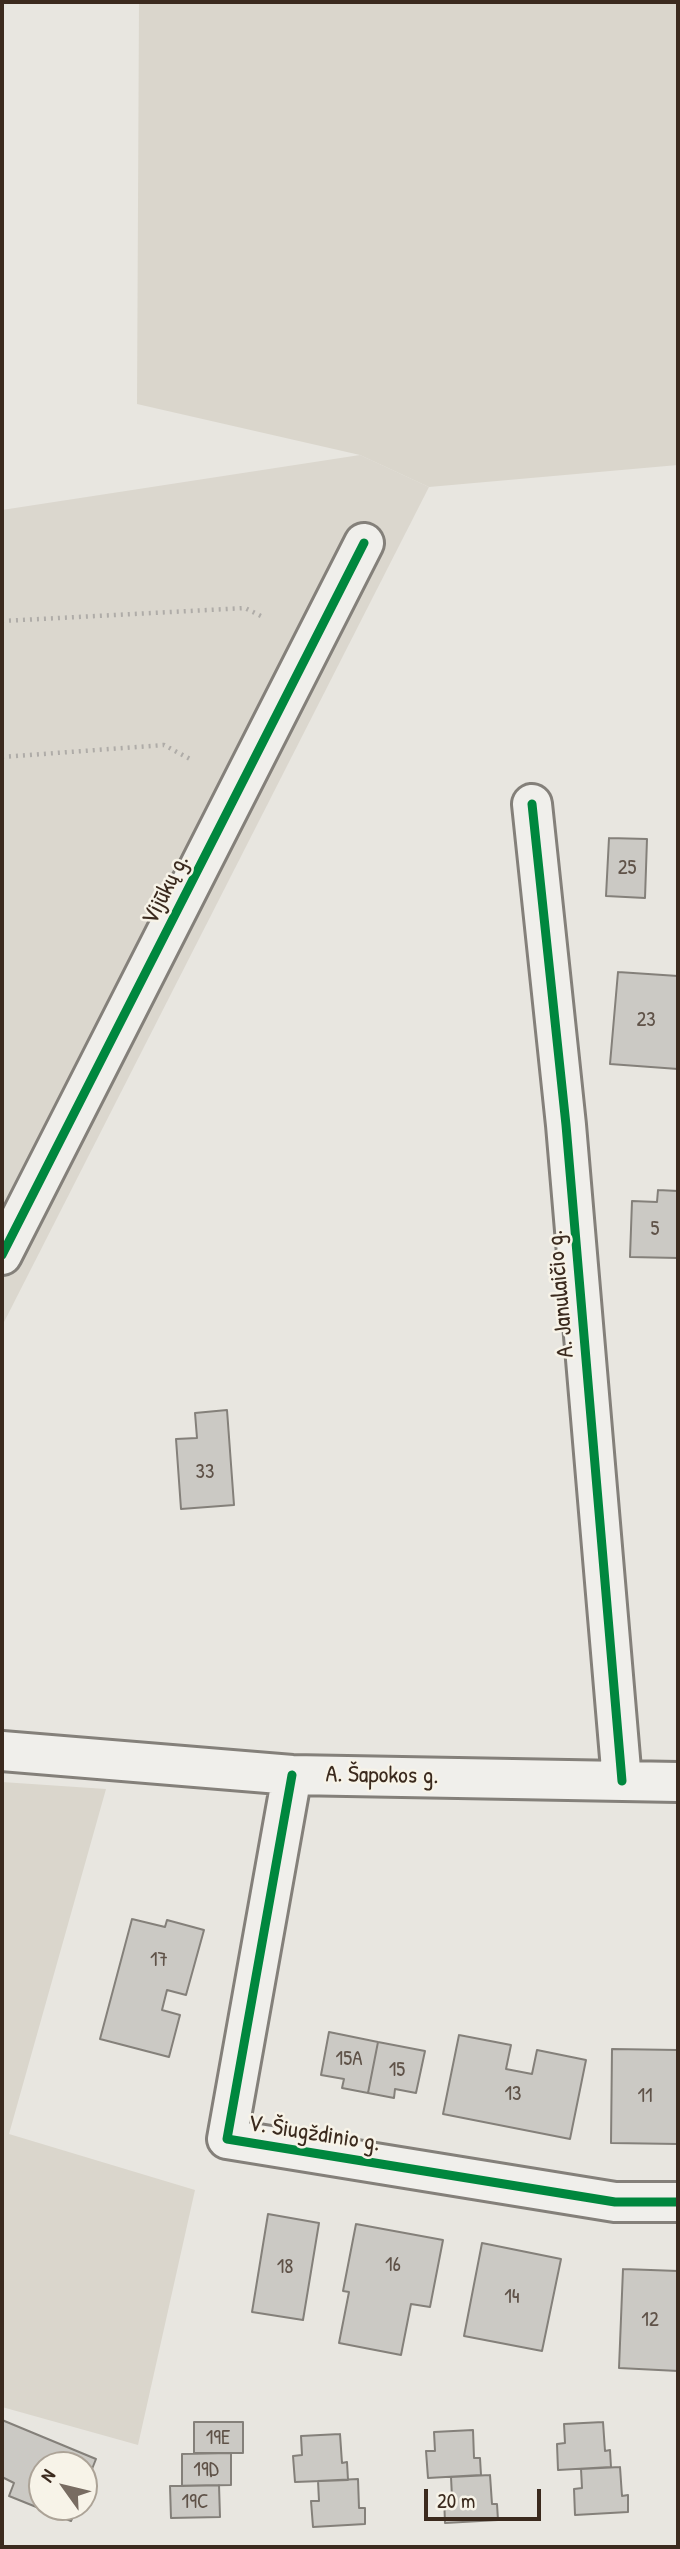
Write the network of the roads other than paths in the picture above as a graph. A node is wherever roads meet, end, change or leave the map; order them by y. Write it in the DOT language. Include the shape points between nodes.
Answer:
graph roads {
  1 [pos="364,542"];
  2 [pos="532,804"];
  3 [pos="2,1255"];
  4 [pos="2,1751"];
  5 [pos="292,1774"];
  6 [pos="622,1781"];
  7 [pos="678,1782"];
  8 [pos="678,2203"];
  1 -- 3 [label="street, Vijūkų g."];
  2 -- 6 [label="street, A. Janulaičio g." via="566,1125"];
  4 -- 5 [label="street, A. Šapokos g."];
  5 -- 6 [label="street, A. Šapokos g."];
  5 -- 8 [label="street, V. Šiugždinio g." via="227,2140 615,2202"];
  6 -- 7 [label="street, A. Šapokos g."];
}
